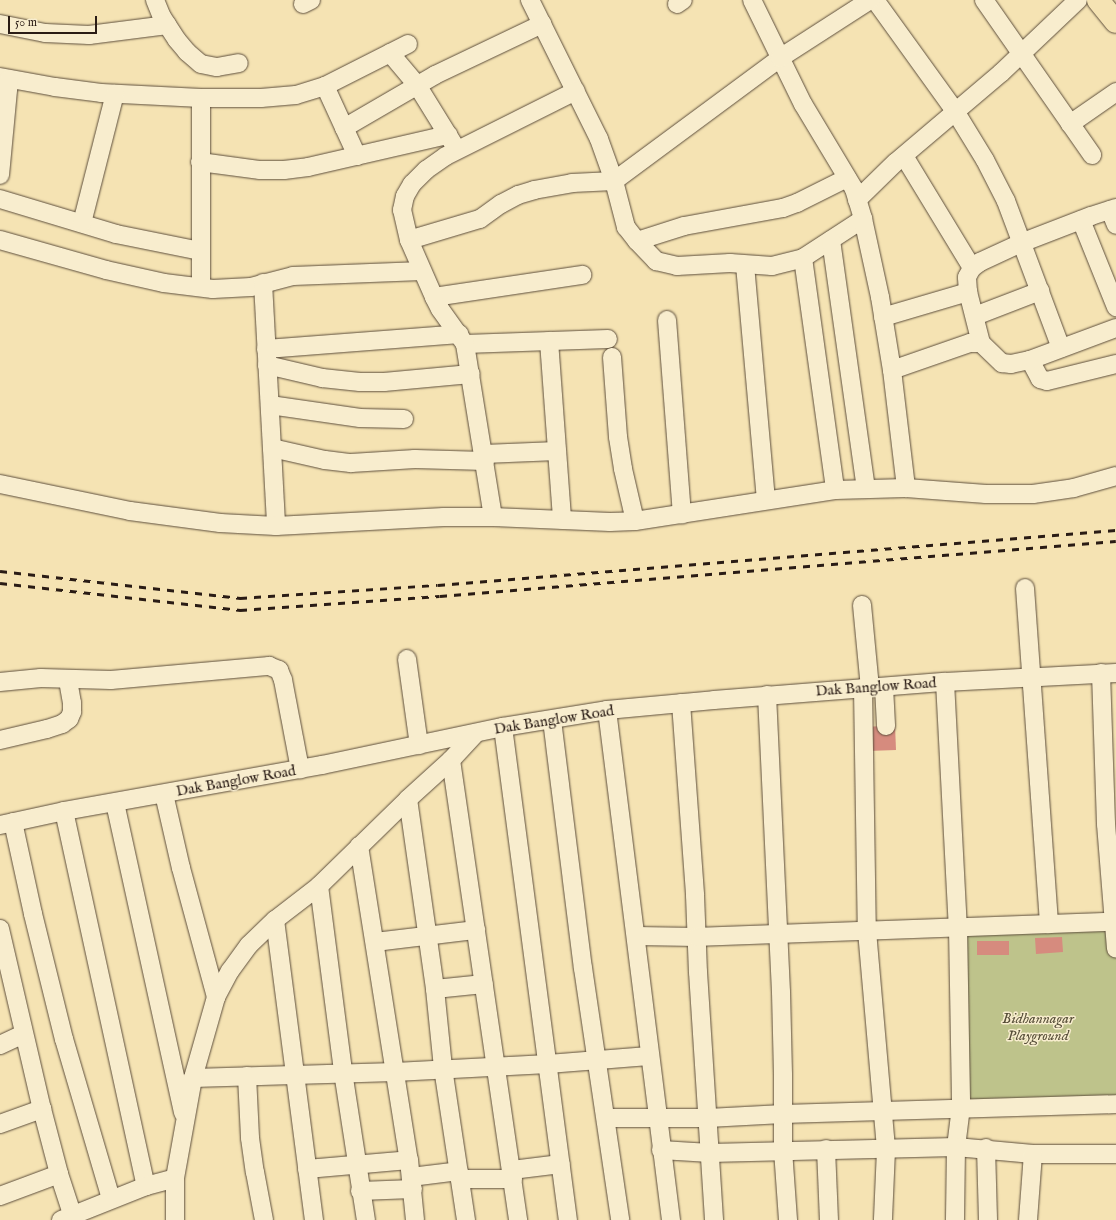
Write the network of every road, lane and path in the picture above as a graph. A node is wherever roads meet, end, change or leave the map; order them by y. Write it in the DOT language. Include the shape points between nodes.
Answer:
graph roads {
  1 [pos="156,0"];
  2 [pos="530,0"];
  3 [pos="752,0"];
  4 [pos="870,0"];
  5 [pos="875,0"];
  6 [pos="984,0"];
  7 [pos="1078,0"];
  8 [pos="1088,0"];
  9 [pos="1098,0"];
  10 [pos="1116,22"];
  11 [pos="0,24"];
  12 [pos="542,24"];
  13 [pos="167,25"];
  14 [pos="1116,35"];
  15 [pos="408,44"];
  16 [pos="390,53"];
  17 [pos="1022,54"];
  18 [pos="780,58"];
  19 [pos="239,63"];
  20 [pos="5,78"];
  21 [pos="417,85"];
  22 [pos="325,86"];
  23 [pos="576,91"];
  24 [pos="1116,92"];
  25 [pos="115,94"];
  26 [pos="201,98"];
  27 [pos="955,111"];
  28 [pos="1070,124"];
  29 [pos="344,128"];
  30 [pos="448,135"];
  31 [pos="457,151"];
  32 [pos="1092,155"];
  33 [pos="357,156"];
  34 [pos="904,156"];
  35 [pos="200,162"];
  36 [pos="0,175"];
  37 [pos="847,178"];
  38 [pos="614,181"];
  39 [pos="0,198"];
  40 [pos="857,200"];
  41 [pos="1114,214"];
  42 [pos="863,219"];
  43 [pos="1081,220"];
  44 [pos="82,223"];
  45 [pos="0,240"];
  46 [pos="409,240"];
  47 [pos="831,240"];
  48 [pos="637,241"];
  49 [pos="1021,243"];
  50 [pos="200,251"];
  51 [pos="803,258"];
  52 [pos="745,265"];
  53 [pos="972,268"];
  54 [pos="422,271"];
  55 [pos="582,275"];
  56 [pos="263,283"];
  57 [pos="201,287"];
  58 [pos="1040,291"];
  59 [pos="968,292"];
  60 [pos="434,297"];
  61 [pos="1116,307"];
  62 [pos="975,316"];
  63 [pos="883,317"];
  64 [pos="667,320"];
  65 [pos="1116,328"];
  66 [pos="462,339"];
  67 [pos="608,339"];
  68 [pos="549,341"];
  69 [pos="981,343"];
  70 [pos="1061,348"];
  71 [pos="267,357"];
  72 [pos="612,357"];
  73 [pos="1030,360"];
  74 [pos="1116,364"];
  75 [pos="892,370"];
  76 [pos="471,374"];
  77 [pos="270,405"];
  78 [pos="404,419"];
  79 [pos="272,448"];
  80 [pos="557,451"];
  81 [pos="484,458"];
  82 [pos="1116,476"];
  83 [pos="0,484"];
  84 [pos="906,488"];
  85 [pos="866,489"];
  86 [pos="835,490"];
  87 [pos="766,500"];
  88 [pos="682,514"];
  89 [pos="493,517"];
  90 [pos="562,520"];
  91 [pos="636,521"];
  92 [pos="276,526"];
  93 [pos="1025,588"];
  94 [pos="862,605"];
  95 [pos="407,659"];
  96 [pos="1109,673"];
  97 [pos="1032,678"];
  98 [pos="68,680"];
  99 [pos="0,682"];
  100 [pos="945,682"];
  101 [pos="872,687"];
  102 [pos="766,695"];
  103 [pos="681,703"];
  104 [pos="607,710"];
  105 [pos="552,720"];
  106 [pos="886,726"];
  107 [pos="503,727"];
  108 [pos="476,733"];
  109 [pos="0,740"];
  110 [pos="420,745"];
  111 [pos="451,760"];
  112 [pos="300,769"];
  113 [pos="1110,770"];
  114 [pos="164,794"];
  115 [pos="408,799"];
  116 [pos="115,803"];
  117 [pos="64,811"];
  118 [pos="7,823"];
  119 [pos="1111,823"];
  120 [pos="360,846"];
  121 [pos="319,886"];
  122 [pos="275,920"];
  123 [pos="1115,922"];
  124 [pos="1049,924"];
  125 [pos="958,928"];
  126 [pos="0,929"];
  127 [pos="476,930"];
  128 [pos="867,931"];
  129 [pos="778,934"];
  130 [pos="428,935"];
  131 [pos="636,936"];
  132 [pos="696,937"];
  133 [pos="375,942"];
  134 [pos="1116,949"];
  135 [pos="484,984"];
  136 [pos="435,989"];
  137 [pos="216,997"];
  138 [pos="24,1034"];
  139 [pos="0,1045"];
  140 [pos="649,1056"];
  141 [pos="597,1059"];
  142 [pos="548,1064"];
  143 [pos="496,1065"];
  144 [pos="443,1068"];
  145 [pos="343,1072"];
  146 [pos="395,1072"];
  147 [pos="247,1076"];
  148 [pos="295,1076"];
  149 [pos="193,1078"];
  150 [pos="1116,1104"];
  151 [pos="961,1107"];
  152 [pos="42,1109"];
  153 [pos="881,1110"];
  154 [pos="783,1114"];
  155 [pos="606,1118"];
  156 [pos="708,1118"];
  157 [pos="184,1120"];
  158 [pos="658,1120"];
  159 [pos="0,1124"];
  160 [pos="956,1147"];
  161 [pos="986,1148"];
  162 [pos="826,1149"];
  163 [pos="661,1150"];
  164 [pos="783,1150"];
  165 [pos="886,1150"];
  166 [pos="710,1153"];
  167 [pos="1033,1154"];
  168 [pos="1116,1154"];
  169 [pos="356,1163"];
  170 [pos="561,1164"];
  171 [pos="307,1168"];
  172 [pos="59,1174"];
  173 [pos="512,1174"];
  174 [pos="411,1175"];
  175 [pos="460,1175"];
  176 [pos="175,1178"];
  177 [pos="146,1186"];
  178 [pos="360,1191"];
  179 [pos="0,1196"];
  180 [pos="111,1199"];
  181 [pos="69,1219"];
  182 [pos="175,1220"];
  183 [pos="264,1220"];
  184 [pos="314,1220"];
  185 [pos="366,1220"];
  186 [pos="415,1220"];
  187 [pos="466,1220"];
  188 [pos="518,1220"];
  189 [pos="568,1220"];
  190 [pos="620,1220"];
  191 [pos="671,1220"];
  192 [pos="714,1220"];
  193 [pos="788,1220"];
  194 [pos="829,1220"];
  195 [pos="883,1220"];
  196 [pos="955,1220"];
  197 [pos="988,1220"];
  198 [pos="1028,1220"];
  1 -- 13 [label="street"];
  2 -- 12 [label="street"];
  3 -- 18 [label="street"];
  4 -- 18 [label="street"];
  5 -- 27 [label="street"];
  6 -- 17 [label="street"];
  7 -- 17 [label="street"];
  8 -- 14 [label="street"];
  9 -- 10 [label="main road"];
  11 -- 13 [label="street" via="45,33 83,35"];
  12 -- 21 [label="street"];
  12 -- 23 [label="street"];
  13 -- 19 [label="street" via="187,52 201,64 218,67"];
  15 -- 16 [label="street"];
  16 -- 21 [label="street"];
  16 -- 22 [label="street"];
  17 -- 27 [label="street"];
  17 -- 28 [label="street"];
  18 -- 37 [label="street" via="803,104"];
  18 -- 38 [label="street"];
  20 -- 25 [label="street"];
  20 -- 36 [label="street"];
  21 -- 29 [label="street"];
  21 -- 30 [label="street"];
  22 -- 26 [label="street" via="296,95"];
  22 -- 29 [label="street"];
  23 -- 31 [label="street"];
  23 -- 38 [label="street"];
  24 -- 28 [label="street"];
  25 -- 26 [label="street"];
  25 -- 44 [label="street"];
  26 -- 35 [label="street"];
  27 -- 34 [label="street"];
  27 -- 49 [label="street" via="1006,201"];
  28 -- 32 [label="street"];
  29 -- 33 [label="street"];
  30 -- 31 [label="street"];
  30 -- 33 [label="street"];
  31 -- 46 [label="street" via="426,170 412,184 405,196 402,210"];
  33 -- 35 [label="street" via="284,170 260,170"];
  34 -- 40 [label="street"];
  34 -- 53 [label="street"];
  35 -- 50 [label="street"];
  37 -- 40 [label="street"];
  37 -- 48 [label="street" via="783,208 684,226"];
  38 -- 46 [label="street" via="572,183 534,190 501,204 480,219"];
  38 -- 48 [label="street" via="626,227"];
  39 -- 44 [label="street"];
  40 -- 42 [label="street"];
  41 -- 43 [label="street"];
  42 -- 47 [label="street"];
  42 -- 63 [label="street"];
  43 -- 49 [label="street"];
  43 -- 61 [label="street"];
  44 -- 50 [label="street" via="131,238"];
  45 -- 57 [label="street" via="164,283"];
  46 -- 54 [label="street"];
  47 -- 51 [label="street"];
  47 -- 85 [label="street"];
  48 -- 52 [label="street" via="656,261 677,266 730,263"];
  49 -- 53 [label="street"];
  49 -- 58 [label="street"];
  50 -- 57 [label="street"];
  51 -- 52 [label="street" via="772,266"];
  51 -- 86 [label="street"];
  52 -- 87 [label="street"];
  53 -- 59 [label="street" via="967,277"];
  54 -- 56 [label="street" via="293,276"];
  54 -- 60 [label="street"];
  55 -- 60 [label="street"];
  56 -- 57 [label="street" via="236,289"];
  56 -- 71 [label="street"];
  58 -- 62 [label="street"];
  58 -- 70 [label="street"];
  59 -- 62 [label="street"];
  59 -- 63 [label="street"];
  60 -- 66 [label="street"];
  62 -- 69 [label="street"];
  63 -- 75 [label="street"];
  64 -- 88 [label="street"];
  65 -- 70 [label="street"];
  66 -- 68 [label="street"];
  66 -- 71 [label="street"];
  66 -- 76 [label="street"];
  67 -- 68 [label="street"];
  68 -- 80 [label="street"];
  69 -- 73 [label="street" via="1002,363"];
  69 -- 75 [label="street" via="970,343"];
  70 -- 73 [label="street"];
  71 -- 76 [label="street" via="302,375 360,382"];
  71 -- 77 [label="street"];
  72 -- 91 [label="street" via="618,437"];
  73 -- 74 [label="street" via="1040,379 1048,381"];
  75 -- 84 [label="street"];
  76 -- 81 [label="street"];
  77 -- 78 [label="street" via="360,418"];
  77 -- 79 [label="street"];
  79 -- 81 [label="street" via="351,463"];
  79 -- 92 [label="street"];
  80 -- 81 [label="street"];
  80 -- 90 [label="street"];
  81 -- 89 [label="street"];
  82 -- 84 [label="street" via="1074,488 1033,494 986,494"];
  83 -- 92 [label="street" via="130,511 220,523"];
  84 -- 85 [label="street"];
  85 -- 86 [label="street"];
  86 -- 87 [label="street"];
  87 -- 88 [label="street"];
  88 -- 91 [label="street"];
  89 -- 90 [label="street"];
  89 -- 92 [label="street" via="444,517"];
  90 -- 91 [label="street"];
  93 -- 97 [label="street"];
  94 -- 101 [label="street"];
  95 -- 110 [label="street"];
  96 -- 97 [label="street, Dak Banglow Road"];
  96 -- 113 [label="street"];
  97 -- 100 [label="street, Dak Banglow Road"];
  97 -- 124 [label="street"];
  98 -- 99 [label="street" via="41,678"];
  98 -- 109 [label="street" via="72,703 69,719 47,729"];
  98 -- 112 [label="street" via="166,677 269,666 279,670 283,680"];
  100 -- 101 [label="street, Dak Banglow Road"];
  100 -- 125 [label="street"];
  101 -- 102 [label="street, Dak Banglow Road"];
  101 -- 106 [label="street"];
  101 -- 128 [label="street"];
  102 -- 103 [label="street, Dak Banglow Road"];
  102 -- 129 [label="street"];
  103 -- 104 [label="street, Dak Banglow Road"];
  103 -- 132 [label="street"];
  104 -- 105 [label="street, Dak Banglow Road"];
  104 -- 131 [label="street"];
  105 -- 107 [label="street, Dak Banglow Road"];
  105 -- 141 [label="street"];
  107 -- 108 [label="street, Dak Banglow Road"];
  107 -- 142 [label="street"];
  108 -- 110 [label="street, Dak Banglow Road"];
  108 -- 111 [label="street"];
  110 -- 112 [label="street, Dak Banglow Road"];
  111 -- 115 [label="street"];
  111 -- 127 [label="street"];
  112 -- 114 [label="street, Dak Banglow Road"];
  113 -- 119 [label="street"];
  114 -- 116 [label="street, Dak Banglow Road"];
  114 -- 137 [label="street"];
  115 -- 120 [label="street"];
  115 -- 130 [label="street"];
  116 -- 117 [label="street, Dak Banglow Road"];
  116 -- 157 [label="street"];
  117 -- 118 [label="street, Dak Banglow Road"];
  117 -- 177 [label="street"];
  118 -- 180 [label="street" via="64,1039"];
  119 -- 123 [label="street"];
  120 -- 121 [label="street"];
  120 -- 133 [label="street"];
  121 -- 122 [label="street"];
  121 -- 145 [label="street"];
  122 -- 137 [label="street" via="249,945 230,971"];
  122 -- 148 [label="street"];
  123 -- 124 [label="street"];
  123 -- 134 [label="street"];
  124 -- 125 [label="street"];
  125 -- 128 [label="street"];
  125 -- 151 [label="street"];
  126 -- 138 [label="street"];
  127 -- 130 [label="street"];
  127 -- 135 [label="street"];
  128 -- 129 [label="street"];
  128 -- 153 [label="street"];
  129 -- 132 [label="street"];
  129 -- 154 [label="street"];
  130 -- 133 [label="street"];
  130 -- 136 [label="street"];
  131 -- 132 [label="street"];
  131 -- 140 [label="street"];
  132 -- 156 [label="street"];
  133 -- 146 [label="street"];
  135 -- 136 [label="street"];
  135 -- 143 [label="street"];
  136 -- 144 [label="street"];
  137 -- 149 [label="street"];
  138 -- 139 [label="street"];
  138 -- 152 [label="street"];
  140 -- 141 [label="street"];
  140 -- 158 [label="street"];
  141 -- 142 [label="street"];
  141 -- 155 [label="street"];
  142 -- 143 [label="street"];
  142 -- 170 [label="street"];
  143 -- 144 [label="street"];
  143 -- 173 [label="street"];
  144 -- 146 [label="street"];
  144 -- 175 [label="street"];
  145 -- 146 [label="street"];
  145 -- 148 [label="street"];
  145 -- 169 [label="street"];
  146 -- 174 [label="street"];
  147 -- 148 [label="street"];
  147 -- 149 [label="street"];
  147 -- 183 [label="street" via="251,1145"];
  148 -- 171 [label="street"];
  149 -- 157 [label="street"];
  150 -- 151 [label="street"];
  151 -- 153 [label="street"];
  151 -- 160 [label="street"];
  152 -- 159 [label="street"];
  152 -- 172 [label="street"];
  153 -- 154 [label="street"];
  153 -- 165 [label="street"];
  154 -- 156 [label="street"];
  154 -- 164 [label="street"];
  155 -- 158 [label="street"];
  155 -- 190 [label="street"];
  156 -- 158 [label="street"];
  156 -- 166 [label="street"];
  157 -- 176 [label="street"];
  158 -- 163 [label="street"];
  160 -- 161 [label="street"];
  160 -- 165 [label="street"];
  160 -- 196 [label="street"];
  161 -- 167 [label="street"];
  161 -- 197 [label="street"];
  162 -- 164 [label="street"];
  162 -- 165 [label="street"];
  162 -- 194 [label="street"];
  163 -- 166 [label="street"];
  163 -- 191 [label="street"];
  164 -- 166 [label="street"];
  164 -- 193 [label="street"];
  165 -- 195 [label="street"];
  166 -- 192 [label="street"];
  167 -- 168 [label="street"];
  167 -- 198 [label="street"];
  169 -- 171 [label="street"];
  169 -- 174 [label="street"];
  169 -- 178 [label="street"];
  170 -- 173 [label="street"];
  170 -- 189 [label="street"];
  171 -- 184 [label="street"];
  172 -- 179 [label="street"];
  172 -- 181 [label="street"];
  173 -- 175 [label="street"];
  173 -- 188 [label="street"];
  174 -- 175 [label="street"];
  174 -- 178 [label="street"];
  174 -- 186 [label="street"];
  175 -- 187 [label="street"];
  176 -- 177 [label="street"];
  176 -- 182 [label="street"];
  177 -- 180 [label="street"];
  178 -- 185 [label="street"];
  180 -- 181 [label="street"];
}
